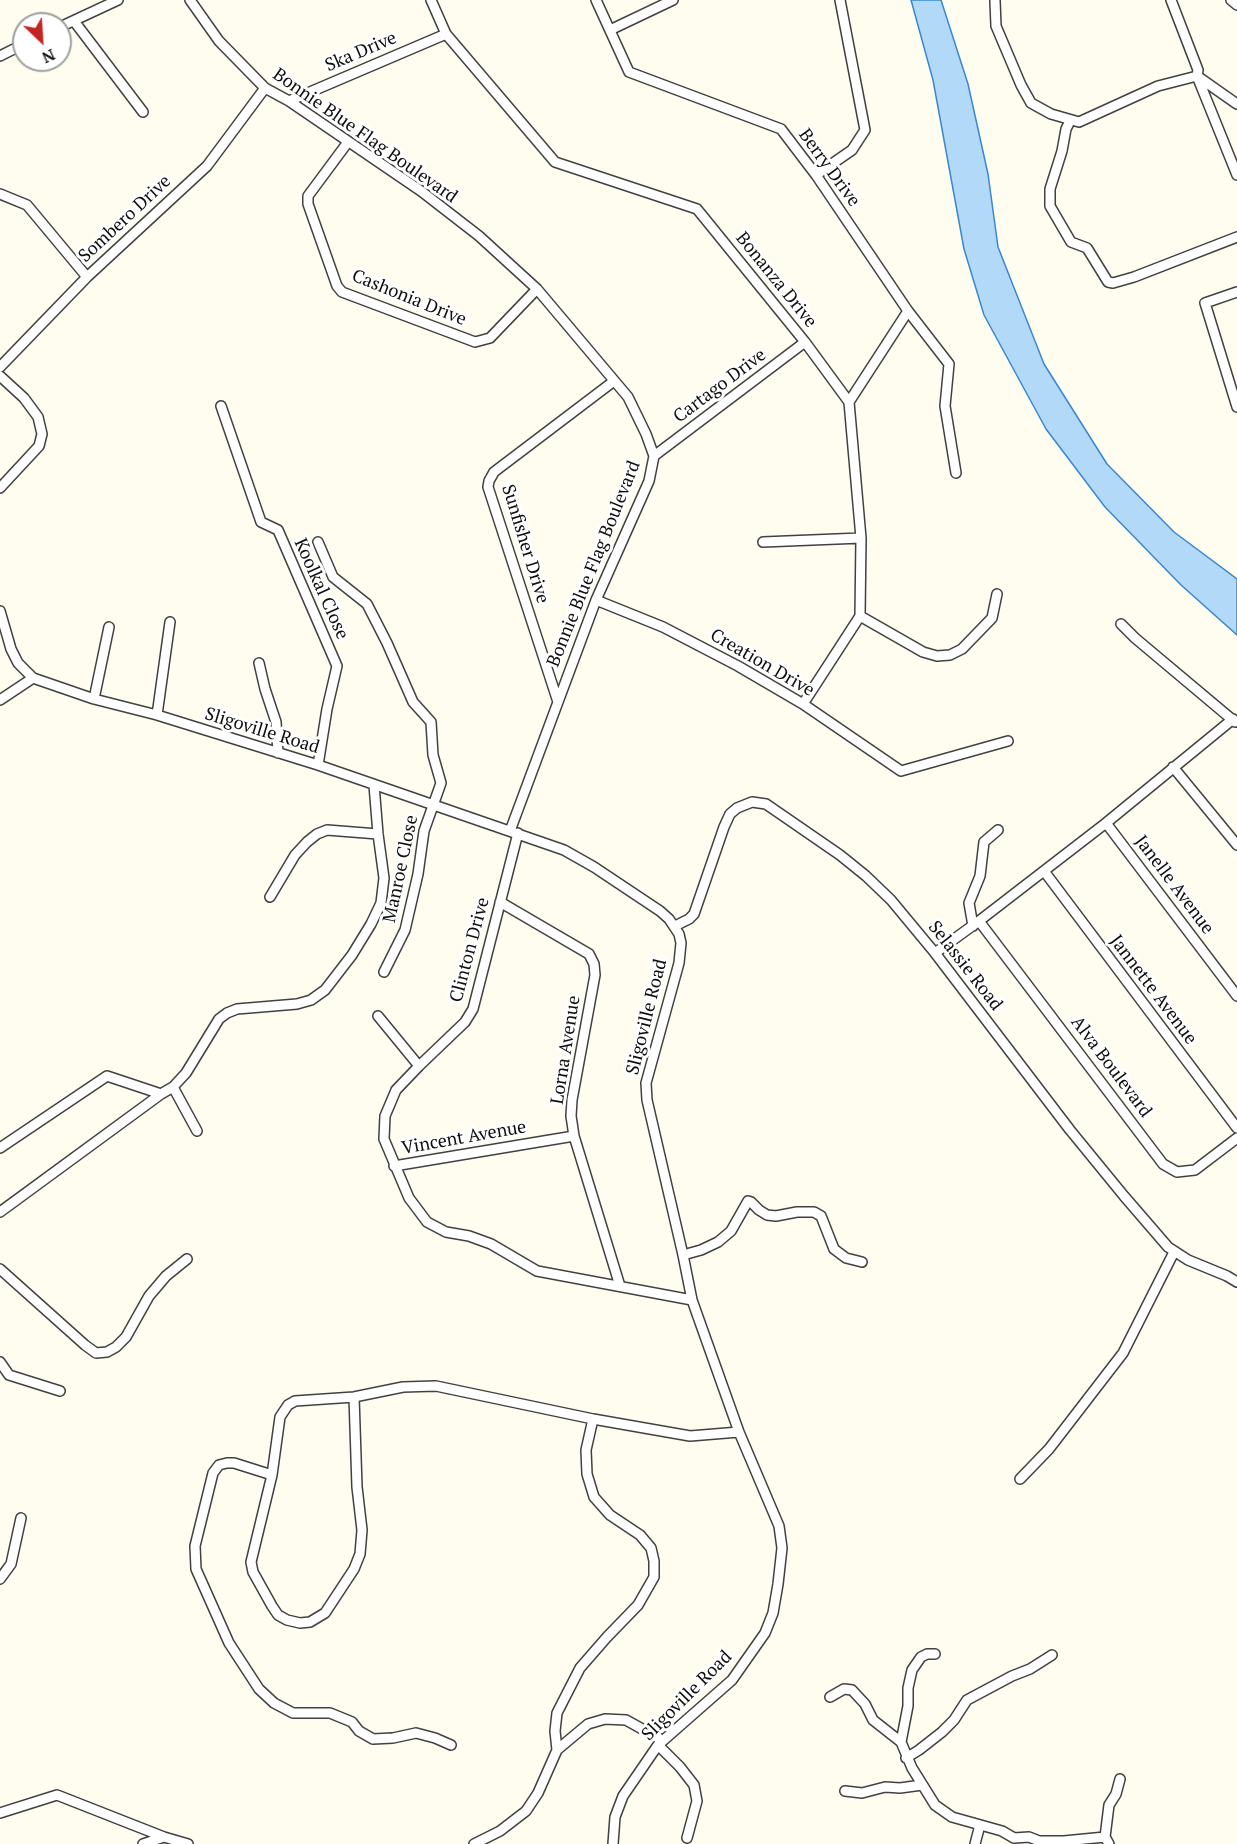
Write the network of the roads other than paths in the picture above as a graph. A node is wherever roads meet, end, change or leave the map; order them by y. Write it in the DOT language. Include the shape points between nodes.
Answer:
graph roads {
  1 [pos="118,0"];
  2 [pos="190,0"];
  3 [pos="431,0"];
  4 [pos="596,0"];
  5 [pos="673,0"];
  6 [pos="840,0"];
  7 [pos="1171,0"];
  8 [pos="1231,0"];
  9 [pos="995,1"];
  10 [pos="1237,5"];
  11 [pos="74,21"];
  12 [pos="609,30"];
  13 [pos="446,34"];
  14 [pos="1197,76"];
  15 [pos="265,88"];
  16 [pos="289,101"];
  17 [pos="1237,104"];
  18 [pos="143,112"];
  19 [pos="1070,121"];
  20 [pos="348,142"];
  21 [pos="816,175"];
  22 [pos="1237,175"];
  23 [pos="0,194"];
  24 [pos="1237,237"];
  25 [pos="87,277"];
  26 [pos="537,289"];
  27 [pos="1237,291"];
  28 [pos="908,311"];
  29 [pos="805,342"];
  30 [pos="0,367"];
  31 [pos="0,376"];
  32 [pos="614,381"];
  33 [pos="849,402"];
  34 [pos="221,406"];
  35 [pos="1237,407"];
  36 [pos="654,456"];
  37 [pos="956,473"];
  38 [pos="0,488"];
  39 [pos="861,538"];
  40 [pos="318,542"];
  41 [pos="763,542"];
  42 [pos="997,594"];
  43 [pos="596,600"];
  44 [pos="0,611"];
  45 [pos="860,616"];
  46 [pos="170,622"];
  47 [pos="1121,624"];
  48 [pos="109,627"];
  49 [pos="259,663"];
  50 [pos="33,678"];
  51 [pos="94,699"];
  52 [pos="0,700"];
  53 [pos="558,702"];
  54 [pos="803,704"];
  55 [pos="157,716"];
  56 [pos="1235,721"];
  57 [pos="1008,741"];
  58 [pos="278,753"];
  59 [pos="318,765"];
  60 [pos="1173,766"];
  61 [pos="374,785"];
  62 [pos="432,805"];
  63 [pos="1106,823"];
  64 [pos="998,830"];
  65 [pos="514,832"];
  66 [pos="378,834"];
  67 [pos="1237,845"];
  68 [pos="1044,871"];
  69 [pos="270,897"];
  70 [pos="500,902"];
  71 [pos="976,923"];
  72 [pos="675,926"];
  73 [pos="935,953"];
  74 [pos="384,972"];
  75 [pos="1237,996"];
  76 [pos="378,1016"];
  77 [pos="419,1066"];
  78 [pos="173,1087"];
  79 [pos="161,1094"];
  80 [pos="1237,1128"];
  81 [pos="197,1131"];
  82 [pos="574,1136"];
  83 [pos="1237,1138"];
  84 [pos="0,1148"];
  85 [pos="394,1166"];
  86 [pos="0,1212"];
  87 [pos="1174,1252"];
  88 [pos="683,1255"];
  89 [pos="187,1259"];
  90 [pos="862,1262"];
  91 [pos="0,1269"];
  92 [pos="1237,1282"];
  93 [pos="620,1286"];
  94 [pos="692,1300"];
  95 [pos="0,1362"];
  96 [pos="60,1391"];
  97 [pos="354,1397"];
  98 [pos="593,1419"];
  99 [pos="739,1432"];
  100 [pos="272,1474"];
  101 [pos="1020,1479"];
  102 [pos="21,1518"];
  103 [pos="0,1579"];
  104 [pos="935,1654"];
  105 [pos="1052,1655"];
  106 [pos="830,1697"];
  107 [pos="901,1742"];
  108 [pos="660,1743"];
  109 [pos="451,1745"];
  110 [pos="557,1750"];
  111 [pos="906,1758"];
  112 [pos="1120,1779"];
  113 [pos="922,1785"];
  114 [pos="845,1791"];
  115 [pos="0,1812"];
  116 [pos="980,1825"];
  117 [pos="164,1837"];
  118 [pos="687,1838"];
  119 [pos="1107,1840"];
  120 [pos="1015,1841"];
  121 [pos="143,1844"];
  122 [pos="188,1844"];
  123 [pos="474,1844"];
  124 [pos="613,1844"];
  125 [pos="975,1844"];
  1 -- 11 [label="street"];
  2 -- 15 [label="street, Bonnie Blue Flag Boulevard" via="219,41"];
  3 -- 13 [label="street, Bonanza Drive"];
  4 -- 12 [label="street, Berry Drive"];
  5 -- 12 [label="street"];
  6 -- 21 [label="street" via="864,130 852,150"];
  7 -- 14 [label="street"];
  8 -- 10 [label="street"];
  9 -- 19 [label="street" via="996,26 1031,103"];
  11 -- 18 [label="street"];
  12 -- 21 [label="street, Berry Drive" via="629,72 781,129"];
  13 -- 16 [label="street, Ska Drive"];
  13 -- 29 [label="street, Bonanza Drive" via="555,162 698,209"];
  14 -- 17 [label="street"];
  14 -- 19 [label="street" via="1158,86 1079,122"];
  14 -- 22 [label="street"];
  15 -- 16 [label="street, Bonnie Blue Flag Boulevard"];
  15 -- 25 [label="street, Sombero Drive" via="207,166"];
  16 -- 20 [label="street, Bonnie Blue Flag Boulevard"];
  19 -- 24 [label="street" via="1050,189 1050,206 1071,242 1087,248 1108,282 1134,277"];
  20 -- 26 [label="street, Bonnie Blue Flag Boulevard" via="421,191"];
  20 -- 26 [label="street, Cashonia Drive" via="308,196 342,292 475,342 490,338"];
  21 -- 28 [label="street, Berry Drive"];
  23 -- 25 [label="street" via="27,205"];
  25 -- 30 [label="street, Sombero Drive"];
  26 -- 32 [label="street, Bonnie Blue Flag Boulevard"];
  27 -- 35 [label="street" via="1205,303"];
  28 -- 33 [label="street"];
  28 -- 37 [label="street, Berry Drive" via="949,364 945,406"];
  29 -- 33 [label="street, Bonanza Drive"];
  29 -- 36 [label="street, Cartago Drive"];
  31 -- 38 [label="street" via="38,417 42,434 39,446"];
  32 -- 36 [label="street, Bonnie Blue Flag Boulevard" via="628,396"];
  32 -- 53 [label="street, Sunfisher Drive" via="494,472 489,481"];
  33 -- 39 [label="street"];
  34 -- 59 [label="street, Koolkal Close" via="261,522 278,530 337,666"];
  36 -- 43 [label="street, Bonnie Blue Flag Boulevard" via="649,481"];
  39 -- 41 [label="street"];
  39 -- 45 [label="street"];
  40 -- 62 [label="street, Manroe Close" via="333,577 367,604 413,702 431,722 433,755 441,783"];
  42 -- 45 [label="street" via="992,618 962,649 950,655 923,652"];
  43 -- 53 [label="street, Bonnie Blue Flag Boulevard"];
  43 -- 54 [label="street, Creation Drive" via="663,627"];
  44 -- 50 [label="street" via="11,649"];
  45 -- 54 [label="street"];
  46 -- 55 [label="street"];
  47 -- 56 [label="street"];
  48 -- 51 [label="street"];
  49 -- 58 [label="street" via="276,722"];
  50 -- 51 [label="street, Sligoville Road"];
  50 -- 52 [label="street"];
  51 -- 55 [label="street, Sligoville Road"];
  53 -- 65 [label="street, Bonnie Blue Flag Boulevard"];
  54 -- 57 [label="street, Creation Drive" via="901,771"];
  55 -- 58 [label="street, Sligoville Road"];
  56 -- 60 [label="street"];
  58 -- 59 [label="street, Sligoville Road"];
  59 -- 61 [label="street, Sligoville Road"];
  60 -- 63 [label="street"];
  60 -- 67 [label="street"];
  61 -- 62 [label="street, Sligoville Road"];
  61 -- 66 [label="street"];
  62 -- 65 [label="street, Sligoville Road"];
  62 -- 74 [label="street, Manroe Close" via="405,930"];
  63 -- 68 [label="street"];
  63 -- 75 [label="street, Janelle Avenue"];
  64 -- 71 [label="street" via="984,842 980,876 969,903"];
  65 -- 70 [label="street, Clinton Drive"];
  65 -- 72 [label="street, Sligoville Road" via="564,850 594,867 660,910"];
  66 -- 69 [label="street" via="327,830 317,834 295,855"];
  66 -- 78 [label="street" via="384,878 381,903 352,955 325,990 312,1000 297,1004 227,1012"];
  68 -- 71 [label="street"];
  68 -- 80 [label="street, Jannette Avenue"];
  70 -- 77 [label="street, Clinton Drive" via="473,1009 465,1022"];
  70 -- 82 [label="street, Lorna Avenue" via="589,954 594,964 572,1100"];
  71 -- 73 [label="street"];
  71 -- 83 [label="street, Alva Boulevard" via="1163,1164 1177,1172 1195,1170"];
  72 -- 73 [label="street, Selassie Road" via="694,914 730,814 745,804 759,802 866,876"];
  72 -- 88 [label="street, Sligoville Road" via="681,943 679,963 645,1091"];
  73 -- 87 [label="street, Selassie Road" via="1070,1130"];
  76 -- 77 [label="street"];
  77 -- 85 [label="street, Clinton Drive" via="396,1090 385,1116 384,1139"];
  78 -- 79 [label="street"];
  78 -- 81 [label="street"];
  79 -- 84 [label="street" via="107,1076"];
  79 -- 86 [label="street"];
  82 -- 85 [label="street, Vincent Avenue"];
  82 -- 93 [label="street, Lorna Avenue"];
  85 -- 93 [label="street, Clinton Drive" via="409,1198 427,1222 446,1232 491,1244 537,1271"];
  87 -- 92 [label="street, Selassie Road"];
  87 -- 101 [label="street" via="1123,1353 1049,1449"];
  88 -- 90 [label="street" via="710,1246 731,1232 748,1201 767,1215 814,1212 821,1216 834,1249"];
  88 -- 94 [label="street, Sligoville Road"];
  89 -- 91 [label="street" via="149,1296 126,1337 107,1352 96,1353"];
  93 -- 94 [label="street, Clinton Drive"];
  94 -- 99 [label="street, Sligoville Road"];
  95 -- 96 [label="street" via="9,1375"];
  97 -- 98 [label="street" via="403,1387 436,1386"];
  97 -- 100 [label="street" via="295,1401 288,1405 280,1417"];
  97 -- 100 [label="street" via="360,1554 326,1613 310,1622 300,1623 278,1615 253,1572 251,1562"];
  98 -- 99 [label="street" via="690,1436"];
  98 -- 110 [label="street" via="586,1450 587,1474 594,1497 610,1515 640,1534 651,1548 654,1577 638,1605 580,1668 557,1713"];
  99 -- 108 [label="street, Sligoville Road" via="779,1526 778,1584 773,1612 759,1643 732,1680"];
  100 -- 109 [label="street" via="234,1463 219,1465 213,1473 195,1546 196,1569 229,1643 259,1689 293,1713 330,1713 352,1722 373,1739 416,1733"];
  102 -- 103 [label="street" via="11,1564"];
  104 -- 107 [label="street" via="921,1657 912,1670"];
  105 -- 111 [label="street" via="967,1700 942,1732"];
  106 -- 107 [label="street" via="844,1689 852,1690 873,1720"];
  107 -- 111 [label="street"];
  108 -- 110 [label="street" via="626,1720 605,1719 588,1724"];
  108 -- 118 [label="street" via="694,1785 696,1801"];
  108 -- 124 [label="street, Sligoville Road" via="623,1796 615,1817"];
  110 -- 123 [label="street" via="526,1811"];
  111 -- 113 [label="street"];
  112 -- 119 [label="street" via="1109,1805"];
  113 -- 114 [label="street" via="862,1793"];
  113 -- 116 [label="street" via="943,1812"];
  115 -- 117 [label="street" via="57,1795"];
  116 -- 120 [label="street" via="1002,1831"];
  116 -- 125 [label="street"];
  117 -- 121 [label="street"];
  117 -- 122 [label="street"];
  119 -- 120 [label="street" via="1040,1841 1029,1837"];
}
